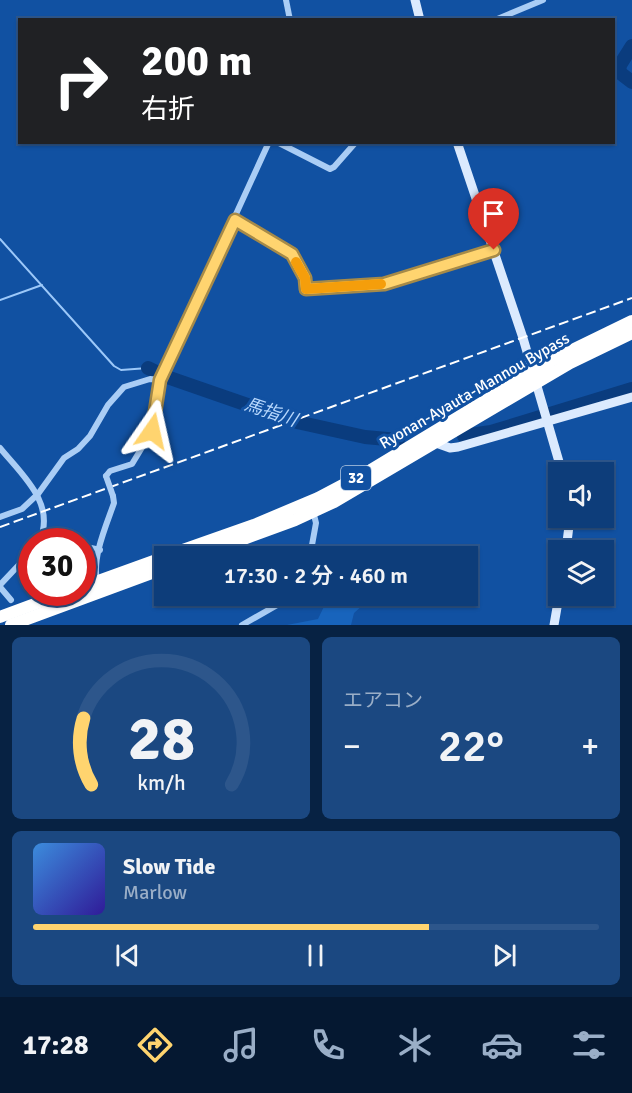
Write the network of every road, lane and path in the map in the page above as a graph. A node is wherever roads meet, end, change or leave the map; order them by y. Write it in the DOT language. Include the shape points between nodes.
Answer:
graph roads {
  1 [pos="286,0"];
  2 [pos="415,0"];
  3 [pos="543,0"];
  4 [pos="290,18"];
  5 [pos="420,18"];
  6 [pos="500,18"];
  7 [pos="268,144"];
  8 [pos="282,144"];
  9 [pos="354,144"];
  10 [pos="458,144"];
  11 [pos="235,220"];
  12 [pos="494,250"];
  13 [pos="632,321"];
  14 [pos="632,333"];
  15 [pos="162,376"];
  16 [pos="534,377"];
  17 [pos="632,397"];
  18 [pos="545,417"];
  19 [pos="436,443"];
  20 [pos="0,448"];
  21 [pos="559,462"];
  22 [pos="38,494"];
  23 [pos="311,507"];
  24 [pos="0,517"];
  25 [pos="43,528"];
  26 [pos="196,546"];
  27 [pos="221,546"];
  28 [pos="312,546"];
  29 [pos="96,549"];
  30 [pos="100,550"];
  31 [pos="154,561"];
  32 [pos="18,566"];
  33 [pos="154,572"];
  34 [pos="97,582"];
  35 [pos="0,586"];
  36 [pos="11,600"];
  37 [pos="29,606"];
  38 [pos="275,606"];
  39 [pos="557,606"];
  40 [pos="0,617"];
  41 [pos="11,625"];
  42 [pos="242,625"];
  43 [pos="554,625"];
  1 -- 4 [label="street"];
  2 -- 5 [label="street"];
  3 -- 6 [label="street"];
  7 -- 11 [label="street"];
  8 -- 9 [label="street" via="330,169"];
  10 -- 12 [label="street"];
  11 -- 12 [label="street" via="292,254 305,278 306,289 384,284"];
  11 -- 15 [label="street"];
  12 -- 16 [label="street"];
  13 -- 16 [label="highway, Ryonan-Ayauta-Mannou Bypass / 32"];
  14 -- 16 [label="highway, Ryonan-Ayauta-Mannou Bypass / 32"];
  15 -- 22 [label="street" via="124,387 90,435 64,458"];
  15 -- 30 [label="street, bridge" via="152,431 137,458 106,476 114,503"];
  16 -- 18 [label="street"];
  16 -- 19 [label="highway, Ryonan-Ayauta-Mannou Bypass / 32"];
  16 -- 23 [label="highway, Ryonan-Ayauta-Mannou Bypass / 32"];
  17 -- 18 [label="street"];
  18 -- 19 [label="street" via="458,447"];
  18 -- 21 [label="street"];
  19 -- 23 [label="highway, Ryonan-Ayauta-Mannou Bypass / 32" via="382,475"];
  20 -- 22 [label="street"];
  22 -- 24 [label="street" via="22,509"];
  22 -- 25 [label="street" via="44,511"];
  23 -- 26 [label="highway, Ryonan-Ayauta-Mannou Bypass / 32"];
  23 -- 27 [label="highway, Ryonan-Ayauta-Mannou Bypass / 32"];
  23 -- 28 [label="street" via="316,523"];
  29 -- 30 [label="street"];
  30 -- 34 [label="street"];
  31 -- 34 [label="highway, Ryonan-Ayauta-Mannou Bypass / 32"];
  32 -- 35 [label="street"];
  33 -- 41 [label="highway"];
  35 -- 36 [label="street"];
  37 -- 40 [label="highway"];
  38 -- 42 [label="street"];
  39 -- 43 [label="street"];
}
